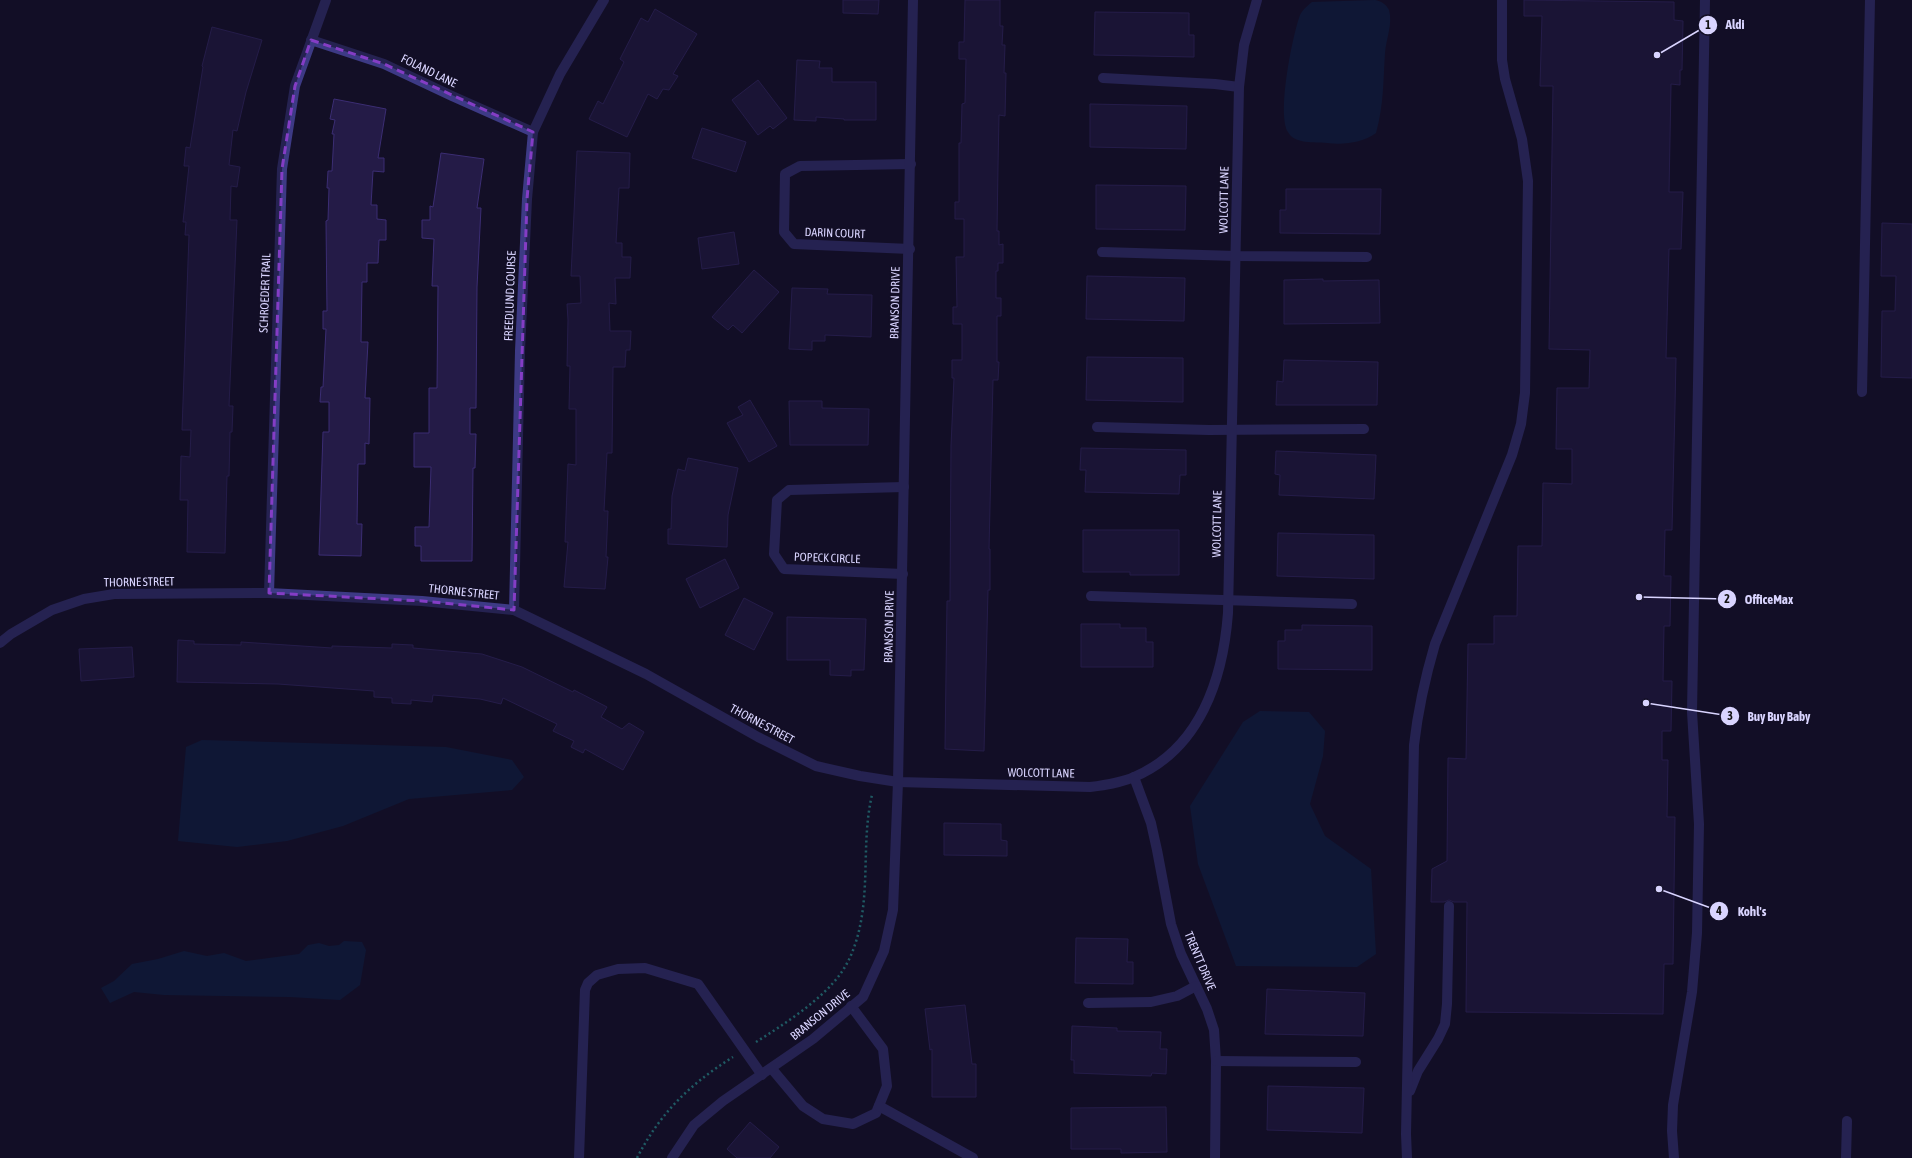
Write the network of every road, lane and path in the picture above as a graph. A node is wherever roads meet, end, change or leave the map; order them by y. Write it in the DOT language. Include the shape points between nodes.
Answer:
graph roads {
  1 [pos="326,0"];
  2 [pos="604,0"];
  3 [pos="913,0"];
  4 [pos="1257,0"];
  5 [pos="1502,0"];
  6 [pos="1705,0"];
  7 [pos="1870,0"];
  8 [pos="312,40"];
  9 [pos="1103,78"];
  10 [pos="1239,87"];
  11 [pos="533,132"];
  12 [pos="911,164"];
  13 [pos="910,249"];
  14 [pos="1102,252"];
  15 [pos="1236,256"];
  16 [pos="1367,257"];
  17 [pos="1862,392"];
  18 [pos="1097,427"];
  19 [pos="1232,429"];
  20 [pos="1364,429"];
  21 [pos="904,486"];
  22 [pos="903,574"];
  23 [pos="269,593"];
  24 [pos="1091,596"];
  25 [pos="1228,600"];
  26 [pos="1352,604"];
  27 [pos="514,610"];
  28 [pos="0,643"];
  29 [pos="1134,777"];
  30 [pos="898,782"];
  31 [pos="872,795"];
  32 [pos="1449,906"];
  33 [pos="1196,986"];
  34 [pos="1088,1003"];
  35 [pos="851,1006"];
  36 [pos="744,1050"];
  37 [pos="1216,1061"];
  38 [pos="1356,1062"];
  39 [pos="772,1069"];
  40 [pos="762,1075"];
  41 [pos="879,1106"];
  42 [pos="1406,1107"];
  43 [pos="1847,1121"];
  44 [pos="579,1158"];
  45 [pos="637,1158"];
  46 [pos="672,1158"];
  47 [pos="973,1158"];
  48 [pos="1215,1158"];
  49 [pos="1407,1158"];
  50 [pos="1674,1158"];
  51 [pos="1846,1158"];
  1 -- 8 [label="street, SCHROEDER TRAIL"];
  2 -- 11 [label="street, FREEDLUND COURSE" via="560,74"];
  3 -- 12 [label="street, BRANSON DRIVE"];
  4 -- 10 [label="street, WOLCOTT LANE" via="1244,45"];
  5 -- 42 [label="street" via="1502,60 1522,139 1527,174 1525,393 1515,448 1435,644 1418,710 1414,745"];
  6 -- 50 [label="street" via="1692,712 1699,824 1697,904 1692,992 1673,1105"];
  7 -- 17 [label="street"];
  8 -- 11 [label="street, FOLAND LANE" via="384,64"];
  8 -- 23 [label="street, SCHROEDER TRAIL" via="295,86 282,169"];
  9 -- 10 [label="street"];
  10 -- 15 [label="street, WOLCOTT LANE"];
  11 -- 27 [label="street, FREEDLUND COURSE" via="522,313"];
  12 -- 13 [label="street, BRANSON DRIVE"];
  12 -- 13 [label="street, DARIN COURT" via="800,166 785,174 784,232 794,244"];
  13 -- 21 [label="street, BRANSON DRIVE"];
  14 -- 15 [label="street"];
  15 -- 16 [label="street"];
  15 -- 19 [label="street, WOLCOTT LANE"];
  18 -- 19 [label="street"];
  19 -- 20 [label="street"];
  19 -- 25 [label="street, WOLCOTT LANE"];
  21 -- 22 [label="street, BRANSON DRIVE"];
  21 -- 22 [label="street, POPECK CIRCLE" via="789,490 777,500 774,554 784,569"];
  22 -- 30 [label="street, BRANSON DRIVE"];
  23 -- 27 [label="street, THORNE STREET" via="422,601"];
  23 -- 28 [label="street, THORNE STREET" via="114,594 84,598 52,610"];
  24 -- 25 [label="street"];
  25 -- 26 [label="street"];
  25 -- 29 [label="street, WOLCOTT LANE" via="1226,640 1221,666 1204,712 1173,752 1154,767"];
  27 -- 30 [label="street, THORNE STREET" via="646,674 758,738 816,766"];
  29 -- 30 [label="street, WOLCOTT LANE" via="1090,787"];
  29 -- 33 [label="street, TRENTT DRIVE" via="1154,836 1171,924"];
  30 -- 35 [label="street, BRANSON DRIVE" via="893,910 884,951 863,997"];
  31 -- 36 [label="path" via="861,919 848,960 841,973 826,990"];
  32 -- 42 [label="street" via="1445,1024 1410,1088"];
  33 -- 34 [label="street" via="1176,996 1152,1002"];
  33 -- 37 [label="street, TRENTT DRIVE" via="1208,1009 1214,1030"];
  35 -- 39 [label="street, BRANSON DRIVE" via="813,1039"];
  35 -- 41 [label="street" via="882,1049 887,1086"];
  36 -- 40 [label="street"];
  36 -- 44 [label="street" via="698,984 646,968 618,969 597,974 585,990"];
  36 -- 45 [label="path" via="706,1075 672,1106 658,1123"];
  37 -- 38 [label="street"];
  37 -- 48 [label="street, TRENTT DRIVE"];
  39 -- 40 [label="street, BRANSON DRIVE"];
  39 -- 41 [label="street" via="803,1106 823,1119 853,1124 876,1113"];
  40 -- 46 [label="street, BRANSON DRIVE" via="723,1101 694,1125"];
  41 -- 47 [label="street"];
  42 -- 49 [label="street"];
  43 -- 51 [label="street"];
}
